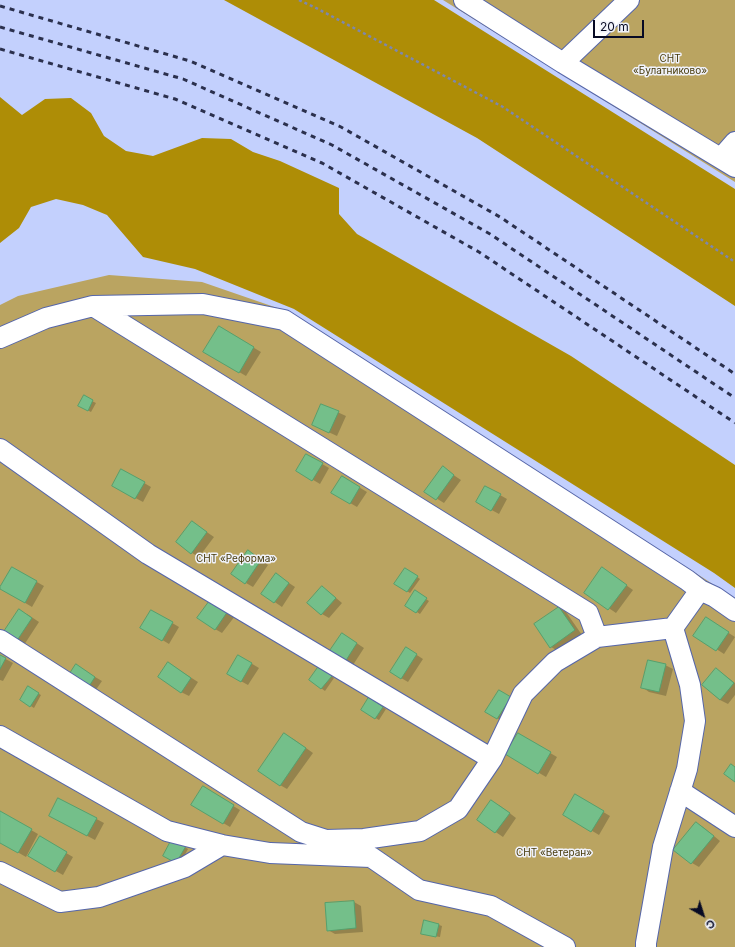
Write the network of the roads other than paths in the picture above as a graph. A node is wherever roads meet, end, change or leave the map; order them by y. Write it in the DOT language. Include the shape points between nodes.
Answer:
graph roads {
  1 [pos="464,0"];
  2 [pos="629,0"];
  3 [pos="563,63"];
  4 [pos="735,142"];
  5 [pos="728,162"];
  6 [pos="93,306"];
  7 [pos="0,338"];
  8 [pos="0,450"];
  9 [pos="700,590"];
  10 [pos="735,612"];
  11 [pos="673,628"];
  12 [pos="597,637"];
  13 [pos="0,640"];
  14 [pos="0,736"];
  15 [pos="492,760"];
  16 [pos="680,791"];
  17 [pos="735,827"];
  18 [pos="222,845"];
  19 [pos="0,872"];
  20 [pos="565,947"];
  21 [pos="646,947"];
  1 -- 3 [label="street"];
  2 -- 3 [label="street"];
  3 -- 5 [label="street"];
  4 -- 5 [label="street"];
  6 -- 7 [label="street" via="46,318"];
  6 -- 9 [label="street" via="203,304 284,320"];
  6 -- 12 [label="street" via="588,613"];
  8 -- 15 [label="street" via="148,554"];
  9 -- 10 [label="street" via="715,597"];
  9 -- 11 [label="street"];
  11 -- 12 [label="street"];
  11 -- 16 [label="street" via="690,685 695,722 687,769"];
  12 -- 15 [label="street" via="555,662 523,694"];
  13 -- 15 [label="street" via="301,832 326,840 364,839 420,832 458,809"];
  14 -- 18 [label="street" via="167,831"];
  16 -- 17 [label="street"];
  16 -- 21 [label="street" via="663,847"];
  18 -- 19 [label="street" via="185,867 99,897 60,902"];
  18 -- 20 [label="street" via="270,853 371,857 419,890 491,906"];
}
